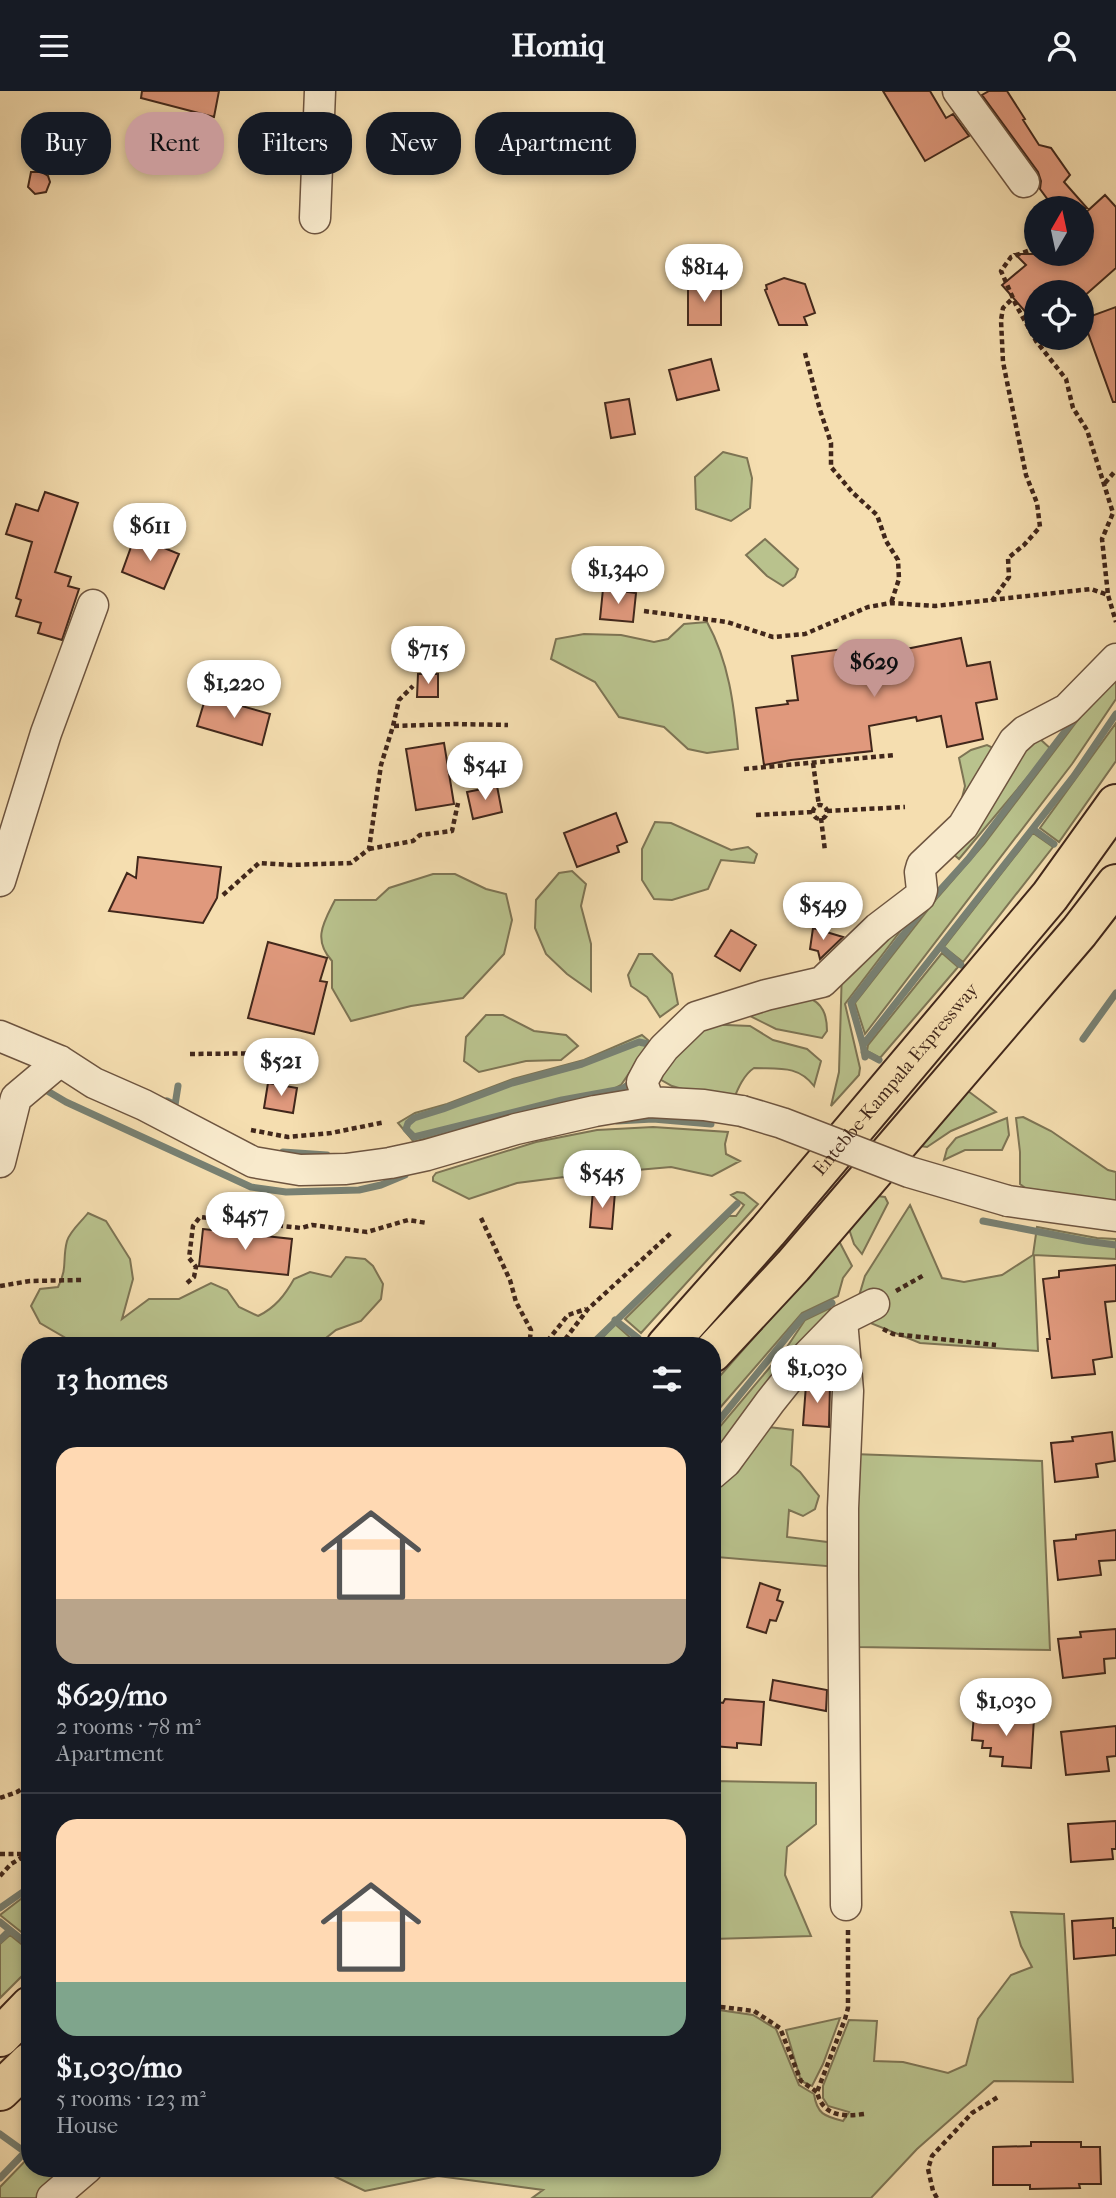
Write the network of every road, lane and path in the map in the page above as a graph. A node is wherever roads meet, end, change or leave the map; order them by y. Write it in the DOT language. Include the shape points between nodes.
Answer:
graph roads {
  1 [pos="320,91"];
  2 [pos="958,91"];
  3 [pos="1024,182"];
  4 [pos="315,218"];
  5 [pos="1024,252"];
  6 [pos="1013,298"];
  7 [pos="805,353"];
  8 [pos="1116,471"];
  9 [pos="1105,483"];
  10 [pos="1108,595"];
  11 [pos="991,601"];
  12 [pos="891,603"];
  13 [pos="93,604"];
  14 [pos="645,611"];
  15 [pos="1116,622"];
  16 [pos="1116,659"];
  17 [pos="413,686"];
  18 [pos="508,725"];
  19 [pos="393,726"];
  20 [pos="895,755"];
  21 [pos="813,763"];
  22 [pos="744,769"];
  23 [pos="458,803"];
  24 [pos="1116,804"];
  25 [pos="819,806"];
  26 [pos="905,807"];
  27 [pos="827,811"];
  28 [pos="814,812"];
  29 [pos="756,815"];
  30 [pos="821,818"];
  31 [pos="369,849"];
  32 [pos="825,851"];
  33 [pos="0,881"];
  34 [pos="1116,884"];
  35 [pos="223,895"];
  36 [pos="0,1037"];
  37 [pos="303,1040"];
  38 [pos="190,1054"];
  39 [pos="60,1061"];
  40 [pos="649,1103"];
  41 [pos="385,1122"];
  42 [pos="241,1127"];
  43 [pos="0,1162"];
  44 [pos="1116,1216"];
  45 [pos="481,1218"];
  46 [pos="427,1223"];
  47 [pos="671,1233"];
  48 [pos="82,1280"];
  49 [pos="187,1283"];
  50 [pos="0,1286"];
  51 [pos="587,1309"];
  52 [pos="857,1313"];
  53 [pos="531,1337"];
  54 [pos="551,1337"];
  55 [pos="566,1337"];
  56 [pos="674,1337"];
  57 [pos="721,1343"];
  58 [pos="996,1345"];
  59 [pos="721,1466"];
  60 [pos="21,1790"];
  61 [pos="0,1798"];
  62 [pos="0,1854"];
  63 [pos="21,1854"];
  64 [pos="21,1858"];
  65 [pos="0,1876"];
  66 [pos="846,1905"];
  67 [pos="721,2007"];
  68 [pos="21,2015"];
  69 [pos="0,2037"];
  70 [pos="21,2071"];
  71 [pos="0,2091"];
  72 [pos="817,2092"];
  73 [pos="998,2097"];
  74 [pos="864,2114"];
  75 [pos="77,2177"];
  76 [pos="52,2198"];
  77 [pos="937,2198"];
  1 -- 4 [label="street"];
  2 -- 3 [label="street"];
  5 -- 6 [label="path" via="1012,257 1001,271"];
  6 -- 9 [label="path" via="1036,341 1066,379 1073,408 1087,431"];
  6 -- 11 [label="path" via="1003,307 1003,362 1040,527 1008,558 1009,577"];
  7 -- 12 [label="path" via="831,443 831,467 877,515 898,560 899,579"];
  8 -- 9 [label="path"];
  9 -- 10 [label="path" via="1113,513 1102,539"];
  10 -- 11 [label="path" via="1091,589"];
  10 -- 15 [label="path"];
  11 -- 12 [label="path" via="935,606"];
  12 -- 14 [label="path" via="868,607 805,634 773,637 727,622"];
  13 -- 33 [label="street"];
  16 -- 40 [label="street" via="1067,709 1014,741 963,826 922,865 918,898 878,928 822,982 696,1017 650,1067 642,1082"];
  17 -- 19 [label="path" via="399,700"];
  18 -- 19 [label="path"];
  19 -- 31 [label="path" via="381,765"];
  20 -- 21 [label="path"];
  21 -- 22 [label="path"];
  21 -- 25 [label="path"];
  23 -- 31 [label="path" via="452,831"];
  24 -- 56 [label="highway, Entebbe-Kampala Expressway" via="1050,896"];
  25 -- 27 [label="path"];
  25 -- 28 [label="path"];
  26 -- 27 [label="path"];
  27 -- 30 [label="path"];
  28 -- 29 [label="path"];
  28 -- 30 [label="path"];
  30 -- 32 [label="path"];
  31 -- 35 [label="path" via="351,863 259,863"];
  34 -- 57 [label="highway" via="793,1266"];
  36 -- 39 [label="street"];
  37 -- 38 [label="path" via="293,1053 278,1055"];
  39 -- 40 [label="street" via="94,1083 253,1162 300,1170 390,1163 516,1129"];
  39 -- 43 [label="street" via="16,1098"];
  40 -- 44 [label="street, bridge" via="742,1111 909,1172 1007,1201"];
  41 -- 42 [label="path" via="288,1137"];
  45 -- 53 [label="path"];
  46 -- 49 [label="path" via="408,1220 368,1232 200,1217 193,1226 189,1258 196,1267"];
  47 -- 51 [label="path"];
  48 -- 50 [label="path"];
  51 -- 54 [label="path" via="568,1315"];
  51 -- 55 [label="path"];
  52 -- 58 [label="path" via="893,1334"];
  52 -- 59 [label="street" via="806,1357"];
  52 -- 66 [label="street" via="848,1391 842,1575"];
  60 -- 61 [label="path"];
  62 -- 63 [label="path"];
  64 -- 65 [label="path"];
  66 -- 72 [label="path" via="848,2008"];
  67 -- 72 [label="path" via="754,2011 780,2028 801,2081"];
  68 -- 69 [label="highway"];
  70 -- 71 [label="highway"];
  72 -- 74 [label="path" via="819,2102 830,2113"];
  73 -- 77 [label="path" via="972,2113 932,2156 928,2169"];
  75 -- 76 [label="street"];
}
